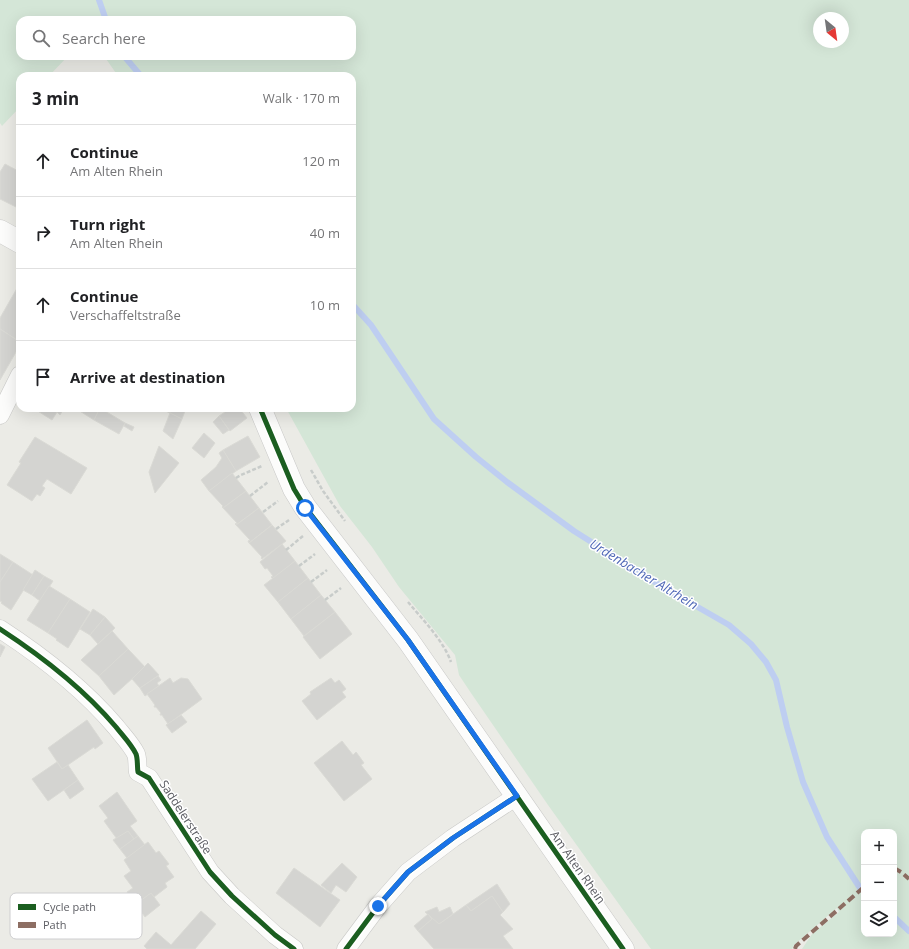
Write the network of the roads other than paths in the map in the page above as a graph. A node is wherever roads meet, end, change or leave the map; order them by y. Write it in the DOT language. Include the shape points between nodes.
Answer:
graph roads {
  1 [pos="0,231"];
  2 [pos="16,240"];
  3 [pos="16,383"];
  4 [pos="262,412"];
  5 [pos="0,415"];
  6 [pos="0,629"];
  7 [pos="517,796"];
  8 [pos="294,949"];
  9 [pos="346,949"];
  10 [pos="623,949"];
  1 -- 2 [label="street"];
  3 -- 5 [label="street"];
  4 -- 7 [label="street, Am Alten Rhein" via="294,489 305,508 408,640"];
  6 -- 8 [label="street, Saddelerstraße" via="54,667 108,718 136,756 138,772 149,778 210,872 232,896"];
  7 -- 9 [label="street" via="453,838 408,872 378,906"];
  7 -- 10 [label="street, Am Alten Rhein"];
}
